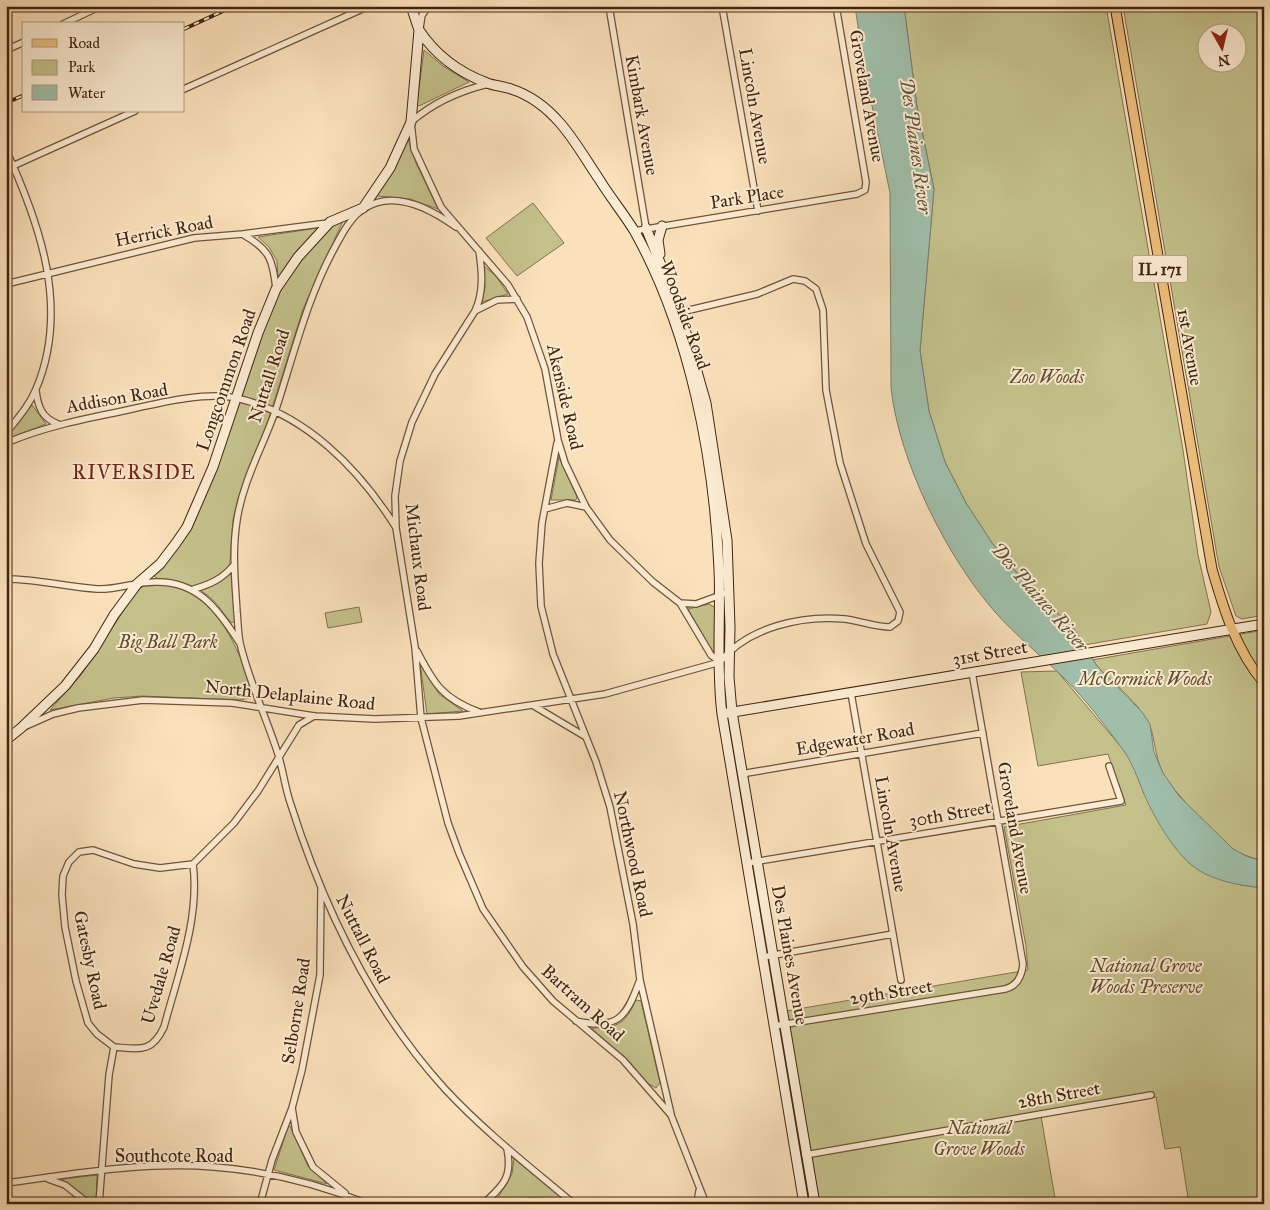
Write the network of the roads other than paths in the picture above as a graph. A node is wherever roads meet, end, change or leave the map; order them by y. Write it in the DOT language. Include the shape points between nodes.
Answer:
graph roads {
  1 [pos="101,6"];
  2 [pos="369,6"];
  3 [pos="411,6"];
  4 [pos="429,6"];
  5 [pos="608,6"];
  6 [pos="722,6"];
  7 [pos="836,6"];
  8 [pos="1115,6"];
  9 [pos="67,22"];
  10 [pos="419,30"];
  11 [pos="22,43"];
  12 [pos="6,50"];
  13 [pos="488,84"];
  14 [pos="185,89"];
  15 [pos="133,112"];
  16 [pos="411,122"];
  17 [pos="6,150"];
  18 [pos="14,166"];
  19 [pos="6,169"];
  20 [pos="865,190"];
  21 [pos="363,208"];
  22 [pos="758,210"];
  23 [pos="330,222"];
  24 [pos="662,226"];
  25 [pos="456,227"];
  26 [pos="646,228"];
  27 [pos="634,231"];
  28 [pos="243,234"];
  29 [pos="479,252"];
  30 [pos="662,267"];
  31 [pos="48,272"];
  32 [pos="6,284"];
  33 [pos="276,289"];
  34 [pos="517,299"];
  35 [pos="475,310"];
  36 [pos="680,312"];
  37 [pos="670,315"];
  38 [pos="36,389"];
  39 [pos="236,398"];
  40 [pos="275,411"];
  41 [pos="58,424"];
  42 [pos="6,433"];
  43 [pos="558,440"];
  44 [pos="6,443"];
  45 [pos="586,507"];
  46 [pos="545,509"];
  47 [pos="396,528"];
  48 [pos="233,566"];
  49 [pos="6,579"];
  50 [pos="137,584"];
  51 [pos="194,589"];
  52 [pos="729,592"];
  53 [pos="720,596"];
  54 [pos="680,603"];
  55 [pos="1264,624"];
  56 [pos="1230,630"];
  57 [pos="240,643"];
  58 [pos="415,647"];
  59 [pos="730,649"];
  60 [pos="720,662"];
  61 [pos="972,672"];
  62 [pos="1264,683"];
  63 [pos="852,693"];
  64 [pos="570,701"];
  65 [pos="261,706"];
  66 [pos="534,706"];
  67 [pos="480,713"];
  68 [pos="727,713"];
  69 [pos="314,716"];
  70 [pos="421,718"];
  71 [pos="21,728"];
  72 [pos="983,733"];
  73 [pos="6,736"];
  74 [pos="586,737"];
  75 [pos="6,740"];
  76 [pos="861,753"];
  77 [pos="279,757"];
  78 [pos="1109,766"];
  79 [pos="742,774"];
  80 [pos="732,775"];
  81 [pos="999,821"];
  82 [pos="877,842"];
  83 [pos="757,862"];
  84 [pos="747,863"];
  85 [pos="193,864"];
  86 [pos="321,888"];
  87 [pos="893,934"];
  88 [pos="773,955"];
  89 [pos="763,956"];
  90 [pos="640,980"];
  91 [pos="901,980"];
  92 [pos="1012,986"];
  93 [pos="574,1020"];
  94 [pos="785,1025"];
  95 [pos="774,1026"];
  96 [pos="114,1047"];
  97 [pos="1151,1095"];
  98 [pos="292,1108"];
  99 [pos="671,1115"];
  100 [pos="508,1149"];
  101 [pos="807,1155"];
  102 [pos="795,1157"];
  103 [pos="100,1171"];
  104 [pos="269,1174"];
  105 [pos="46,1178"];
  106 [pos="6,1183"];
  107 [pos="699,1189"];
  108 [pos="348,1196"];
  109 [pos="88,1204"];
  110 [pos="99,1204"];
  111 [pos="260,1204"];
  112 [pos="368,1204"];
  113 [pos="483,1204"];
  114 [pos="498,1204"];
  115 [pos="574,1204"];
  116 [pos="697,1204"];
  117 [pos="706,1204"];
  118 [pos="804,1204"];
  119 [pos="815,1204"];
  1 -- 9 [label="street"];
  2 -- 14 [label="street"];
  3 -- 10 [label="street"];
  4 -- 10 [label="street" via="422,15"];
  5 -- 26 [label="street, Kimbark Avenue"];
  6 -- 22 [label="street, Lincoln Avenue"];
  7 -- 20 [label="street, Groveland Avenue"];
  8 -- 56 [label="main road, 1st Avenue / IL 171" via="1212,569"];
  10 -- 13 [label="street, Woodside Road" via="441,57"];
  10 -- 16 [label="street"];
  11 -- 12 [label="street"];
  13 -- 16 [label="street" via="444,99"];
  13 -- 27 [label="street, Woodside Road" via="510,88 531,98 560,123"];
  15 -- 18 [label="street"];
  16 -- 21 [label="street" via="390,168"];
  16 -- 25 [label="street, Akenside Road" via="414,149 427,181"];
  17 -- 18 [label="street"];
  18 -- 19 [label="street"];
  18 -- 31 [label="street" via="37,221"];
  20 -- 22 [label="street, Park Place"];
  21 -- 23 [label="street, Longcommon Road"];
  21 -- 25 [label="street, Akenside Road" via="385,202 404,202 434,212"];
  21 -- 40 [label="street, Nuttall Road" via="345,229 323,269 306,309"];
  22 -- 24 [label="street, Park Place"];
  23 -- 28 [label="street, Herrick Road"];
  23 -- 33 [label="street, Longcommon Road" via="298,257"];
  24 -- 26 [label="street, Park Place"];
  24 -- 30 [label="street" via="658,240"];
  25 -- 29 [label="street, Akenside Road"];
  26 -- 27 [label="street, Park Place"];
  26 -- 30 [label="street, Woodside Road"];
  27 -- 37 [label="street, Woodside Road"];
  28 -- 31 [label="street, Herrick Road" via="194,238"];
  28 -- 33 [label="street, Longcommon Road" via="268,253"];
  29 -- 34 [label="street, Akenside Road"];
  29 -- 35 [label="street, Michaux Road" via="481,285"];
  30 -- 36 [label="street, Woodside Road"];
  31 -- 32 [label="street, Herrick Road"];
  31 -- 38 [label="street" via="50,332"];
  33 -- 39 [label="street, Longcommon Road"];
  34 -- 35 [label="street" via="497,300"];
  34 -- 43 [label="street, Akenside Road" via="532,329 545,369"];
  35 -- 47 [label="street, Michaux Road" via="435,374 412,422 400,461 395,496"];
  36 -- 37 [label="street"];
  36 -- 52 [label="street, Woodside Road" via="706,402 723,505"];
  36 -- 59 [label="street" via="757,294 793,280 806,281 816,289 823,310 826,338 824,375 828,405 842,470 866,544 900,612 898,621 890,627 845,619 786,622"];
  37 -- 53 [label="street, Woodside Road" via="694,392 706,454 716,525"];
  38 -- 41 [label="street" via="39,409 50,421"];
  38 -- 42 [label="street"];
  39 -- 40 [label="street"];
  39 -- 41 [label="street, Addison Road" via="193,399"];
  39 -- 50 [label="street, Longcommon Road" via="213,467 187,527 160,564"];
  40 -- 47 [label="street" via="334,451 377,497"];
  40 -- 48 [label="street, Nuttall Road" via="241,497"];
  41 -- 44 [label="street, Addison Road"];
  43 -- 45 [label="street, Akenside Road"];
  43 -- 46 [label="street, Northwood Road"];
  45 -- 46 [label="street" via="567,503"];
  45 -- 54 [label="street, Akenside Road" via="610,540"];
  46 -- 64 [label="street, Northwood Road" via="538,563 541,606 552,654"];
  47 -- 58 [label="street, Michaux Road"];
  48 -- 51 [label="street" via="212,584"];
  48 -- 57 [label="street, Nuttall Road"];
  49 -- 50 [label="street, Nuttall Road" via="96,589 117,589"];
  50 -- 51 [label="street, Nuttall Road" via="176,583"];
  50 -- 71 [label="street, Longcommon Road" via="65,686"];
  51 -- 57 [label="street, Nuttall Road" via="211,602"];
  52 -- 53 [label="street"];
  52 -- 59 [label="street, Woodside Road"];
  53 -- 54 [label="street" via="696,604"];
  53 -- 60 [label="street, Woodside Road"];
  54 -- 60 [label="street, Akenside Road" via="711,655"];
  55 -- 56 [label="street, 31st Street"];
  56 -- 61 [label="street, 31st Street"];
  56 -- 62 [label="main road, 1st Avenue / IL 171"];
  57 -- 65 [label="street, Nuttall Road"];
  58 -- 67 [label="street, Michaux Road" via="441,691 457,703"];
  58 -- 70 [label="street, Michaux Road"];
  59 -- 60 [label="street"];
  59 -- 68 [label="street, Woodside Road"];
  60 -- 64 [label="street, North Delaplaine Road"];
  60 -- 68 [label="street, Woodside Road"];
  61 -- 63 [label="street, 31st Street"];
  61 -- 72 [label="street, Groveland Avenue"];
  63 -- 68 [label="street, 31st Street"];
  63 -- 76 [label="street, Lincoln Avenue"];
  64 -- 66 [label="street, North Delaplaine Road"];
  64 -- 74 [label="street, Northwood Road"];
  65 -- 69 [label="street, North Delaplaine Road"];
  65 -- 71 [label="street, North Delaplaine Road" via="192,700 121,701 53,714"];
  65 -- 77 [label="street"];
  66 -- 67 [label="street, North Delaplaine Road"];
  66 -- 74 [label="street"];
  67 -- 70 [label="street, North Delaplaine Road"];
  68 -- 79 [label="street, Des Plaines Avenue"];
  68 -- 80 [label="street, Des Plaines Avenue"];
  69 -- 70 [label="street, North Delaplaine Road"];
  69 -- 77 [label="street" via="299,725"];
  70 -- 93 [label="street, Bartram Road" via="448,823 484,909 523,967"];
  71 -- 73 [label="street, North Delaplaine Road"];
  71 -- 75 [label="street, Longcommon Road"];
  72 -- 76 [label="street, Edgewater Road"];
  72 -- 81 [label="street, Groveland Avenue"];
  74 -- 90 [label="street, Northwood Road" via="616,835"];
  76 -- 79 [label="street, Edgewater Road"];
  76 -- 82 [label="street, Lincoln Avenue"];
  77 -- 85 [label="street" via="234,823"];
  77 -- 86 [label="street, Nuttall Road" via="290,801"];
  78 -- 81 [label="street, 30th Street" via="1121,801"];
  79 -- 80 [label="street, Edgewater Road"];
  79 -- 83 [label="street, Des Plaines Avenue"];
  80 -- 84 [label="street, Des Plaines Avenue"];
  81 -- 82 [label="street, 30th Street"];
  81 -- 92 [label="street, Groveland Avenue" via="1023,964 1020,977"];
  82 -- 83 [label="street, 30th Street"];
  82 -- 87 [label="street, Lincoln Avenue"];
  83 -- 84 [label="street, 30th Street"];
  83 -- 88 [label="street, Des Plaines Avenue"];
  84 -- 89 [label="street, Des Plaines Avenue"];
  85 -- 96 [label="street, Uvedale Road" via="196,887 191,926 164,1027 158,1040 149,1047"];
  85 -- 96 [label="street, Gatesby Road" via="160,868 134,864 93,850 79,852 69,862 63,876 62,895 76,981 88,1023"];
  86 -- 98 [label="street, Selborne Road" via="320,975"];
  86 -- 100 [label="street, Nuttall Road" via="374,994 401,1035 446,1090"];
  87 -- 88 [label="street"];
  87 -- 91 [label="street, Lincoln Avenue"];
  88 -- 89 [label="street"];
  88 -- 94 [label="street, Des Plaines Avenue"];
  89 -- 95 [label="street, Des Plaines Avenue"];
  90 -- 93 [label="street, Northwood Road" via="628,1009 619,1019 606,1024"];
  90 -- 99 [label="street, Northwood Road"];
  92 -- 94 [label="street, 29th Street"];
  93 -- 99 [label="street, Bartram Road" via="623,1060"];
  94 -- 95 [label="street, 29th Street"];
  94 -- 101 [label="street, Des Plaines Avenue"];
  95 -- 102 [label="street, Des Plaines Avenue"];
  96 -- 103 [label="street"];
  97 -- 101 [label="street, 28th Street"];
  98 -- 104 [label="street, Selborne Road"];
  98 -- 108 [label="street, Selborne Road" via="296,1132 313,1167"];
  99 -- 107 [label="street, Bartram Road"];
  100 -- 113 [label="street" via="508,1175"];
  100 -- 115 [label="street, Nuttall Road"];
  101 -- 102 [label="street, 28th Street"];
  101 -- 119 [label="street, Des Plaines Avenue"];
  102 -- 118 [label="street, Des Plaines Avenue"];
  103 -- 104 [label="street, Southcote Road" via="213,1167"];
  103 -- 105 [label="street, Southcote Road"];
  103 -- 110 [label="street"];
  104 -- 108 [label="street, Southcote Road"];
  104 -- 111 [label="street, Selborne Road"];
  105 -- 106 [label="street, Southcote Road"];
  105 -- 109 [label="street" via="65,1185"];
  107 -- 116 [label="street, Bartram Road"];
  107 -- 117 [label="street, Bartram Road"];
  108 -- 112 [label="street, Southcote Road"];
  114 -- 115 [label="street" via="534,1201"];
}
